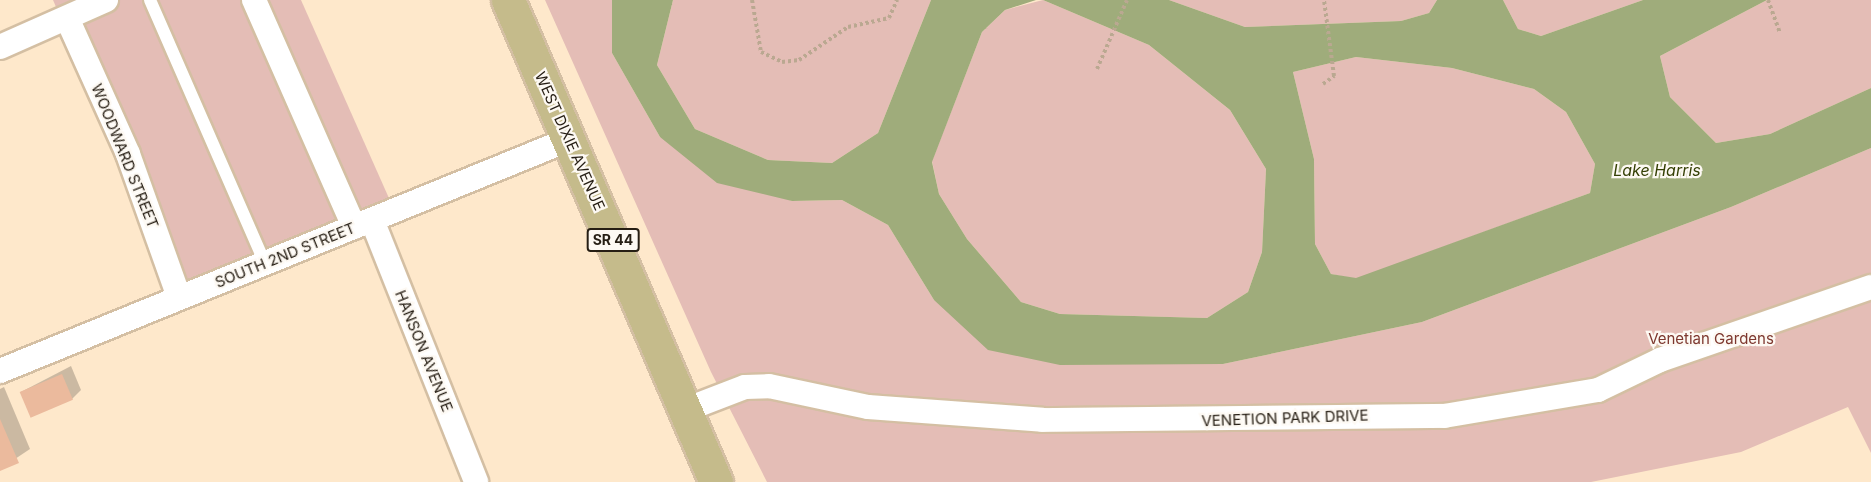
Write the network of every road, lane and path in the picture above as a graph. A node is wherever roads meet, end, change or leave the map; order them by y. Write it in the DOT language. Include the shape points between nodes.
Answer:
graph roads {
  1 [pos="106,0"];
  2 [pos="150,0"];
  3 [pos="254,0"];
  4 [pos="508,0"];
  5 [pos="752,0"];
  6 [pos="897,0"];
  7 [pos="1127,0"];
  8 [pos="1324,0"];
  9 [pos="1768,0"];
  10 [pos="71,10"];
  11 [pos="1780,33"];
  12 [pos="0,47"];
  13 [pos="1097,69"];
  14 [pos="1323,84"];
  15 [pos="570,139"];
  16 [pos="363,223"];
  17 [pos="265,262"];
  18 [pos="1871,287"];
  19 [pos="179,297"];
  20 [pos="0,371"];
  21 [pos="685,410"];
  22 [pos="468,479"];
  23 [pos="716,482"];
  1 -- 10 [label="street"];
  2 -- 17 [label="lane"];
  3 -- 16 [label="street"];
  4 -- 15 [label="main road, WEST DIXIE AVENUE / SR 44"];
  5 -- 6 [label="path" via="761,52 782,62 799,60 848,27 889,18"];
  7 -- 13 [label="path"];
  8 -- 14 [label="path" via="1334,76"];
  9 -- 11 [label="path"];
  10 -- 12 [label="street"];
  10 -- 19 [label="street, WOODWARD STREET"];
  15 -- 16 [label="street, SOUTH 2ND STREET"];
  15 -- 21 [label="main road, WEST DIXIE AVENUE / SR 44"];
  16 -- 17 [label="street, SOUTH 2ND STREET"];
  16 -- 22 [label="street, HANSON AVENUE"];
  17 -- 19 [label="street, SOUTH 2ND STREET"];
  18 -- 21 [label="street, VENETION PARK DRIVE" via="1660,360 1598,390 1444,416 1043,420 878,408 769,386 745,387"];
  19 -- 20 [label="street, SOUTH 2ND STREET"];
  21 -- 23 [label="main road, WEST DIXIE AVENUE / SR 44"];
}
